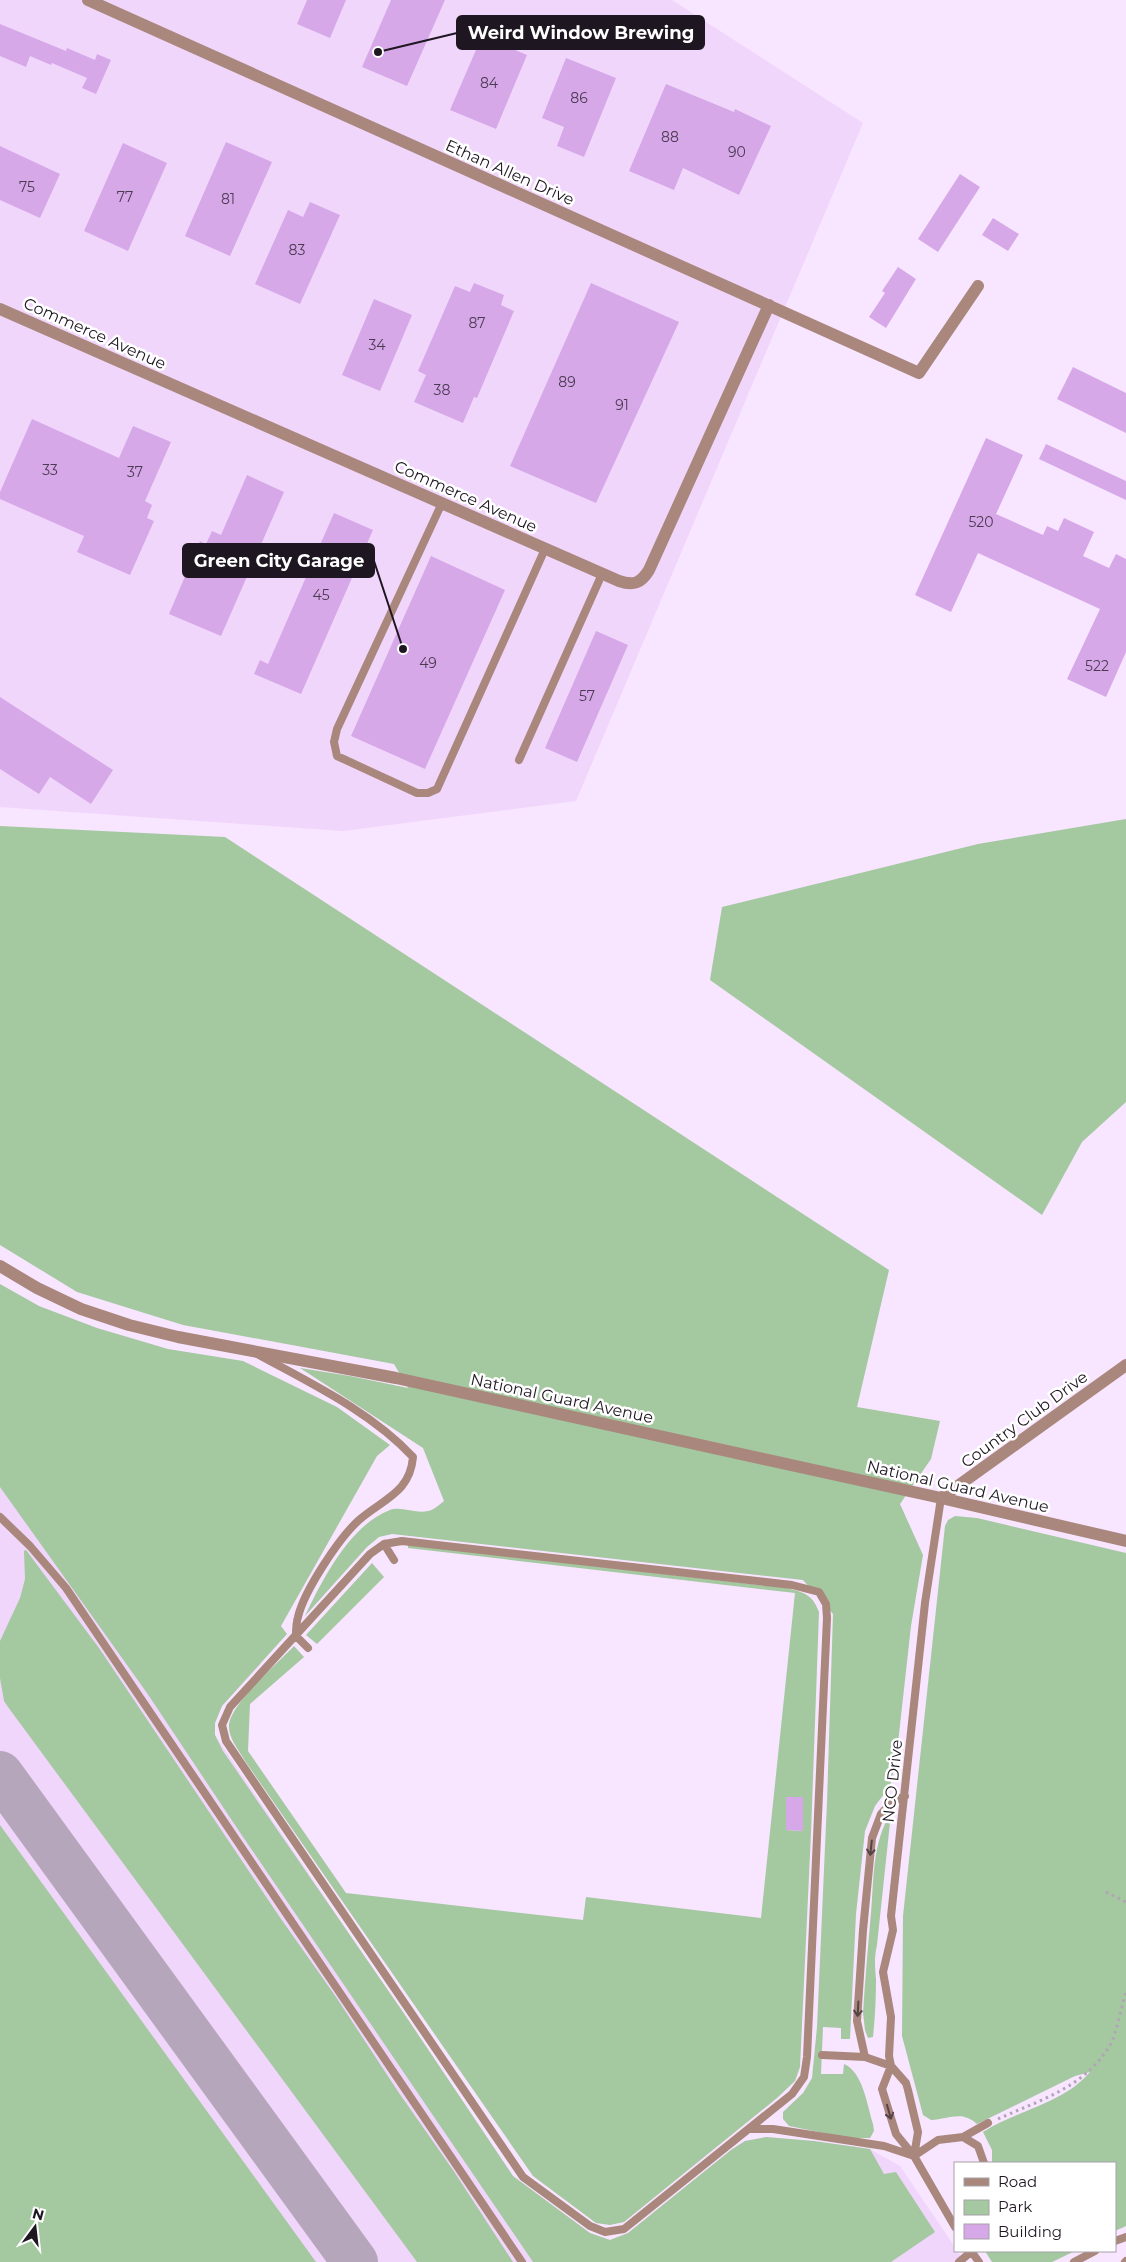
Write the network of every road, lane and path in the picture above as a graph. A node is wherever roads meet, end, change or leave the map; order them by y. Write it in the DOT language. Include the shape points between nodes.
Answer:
graph roads {
  1 [pos="88,0"];
  2 [pos="978,286"];
  3 [pos="769,305"];
  4 [pos="0,309"];
  5 [pos="442,503"];
  6 [pos="545,549"];
  7 [pos="602,574"];
  8 [pos="519,760"];
  9 [pos="0,1266"];
  10 [pos="246,1348"];
  11 [pos="1126,1365"];
  12 [pos="941,1498"];
  13 [pos="0,1517"];
  14 [pos="1126,1541"];
  15 [pos="384,1544"];
  16 [pos="394,1560"];
  17 [pos="296,1636"];
  18 [pos="308,1648"];
  19 [pos="905,1796"];
  20 [pos="1106,1892"];
  21 [pos="1126,1902"];
  22 [pos="1126,1992"];
  23 [pos="822,2055"];
  24 [pos="865,2057"];
  25 [pos="891,2066"];
  26 [pos="988,2123"];
  27 [pos="750,2129"];
  28 [pos="964,2137"];
  29 [pos="914,2156"];
  30 [pos="984,2162"];
  31 [pos="954,2225"];
  32 [pos="971,2252"];
  33 [pos="1094,2252"];
  34 [pos="522,2262"];
  35 [pos="959,2262"];
  36 [pos="1074,2262"];
  1 -- 3 [label="street, Ethan Allen Drive"];
  2 -- 3 [label="street, Ethan Allen Drive" via="919,373"];
  3 -- 7 [label="street, Commerce Avenue" via="646,575 639,582 630,584"];
  4 -- 5 [label="street, Commerce Avenue"];
  5 -- 6 [label="street, Commerce Avenue"];
  5 -- 6 [label="lane" via="336,729 334,742 337,756 416,793 438,789"];
  6 -- 7 [label="street, Commerce Avenue"];
  7 -- 8 [label="lane"];
  9 -- 10 [label="street, National Guard Avenue" via="82,1309 129,1325"];
  10 -- 12 [label="street, National Guard Avenue"];
  10 -- 17 [label="lane" via="353,1408 413,1456 412,1470 405,1485 359,1521 324,1566 308,1592 298,1617"];
  11 -- 12 [label="street, Country Club Drive"];
  12 -- 14 [label="street, National Guard Avenue"];
  12 -- 19 [label="lane, NCO Drive" via="925,1603"];
  13 -- 34 [label="lane" via="66,1588"];
  15 -- 16 [label="lane"];
  15 -- 17 [label="lane" via="370,1554"];
  15 -- 27 [label="lane" via="402,1541 792,1585 818,1592 826,1604 807,2057 804,2077 792,2094"];
  17 -- 18 [label="lane"];
  17 -- 27 [label="lane" via="230,1707 222,1725 226,1741 523,2177 590,2226 605,2232 624,2229"];
  19 -- 24 [label="lane, one-way" via="892,1801 881,1814 872,1838 857,2021"];
  19 -- 25 [label="lane, NCO Drive" via="891,1916 893,1930 883,1972 891,2017"];
  20 -- 21 [label="path"];
  22 -- 26 [label="path" via="1110,2046 1089,2071 1067,2089"];
  23 -- 24 [label="lane"];
  24 -- 25 [label="lane"];
  25 -- 29 [label="lane" via="908,2090 918,2132"];
  25 -- 29 [label="lane, NCO Drive, one-way" via="882,2089 896,2134"];
  26 -- 28 [label="lane"];
  27 -- 29 [label="lane" via="773,2129 884,2146"];
  28 -- 29 [label="lane" via="938,2140"];
  28 -- 30 [label="lane" via="978,2146"];
  29 -- 31 [label="lane, NCO Drive"];
  32 -- 35 [label="lane"];
  33 -- 36 [label="lane"];
}
